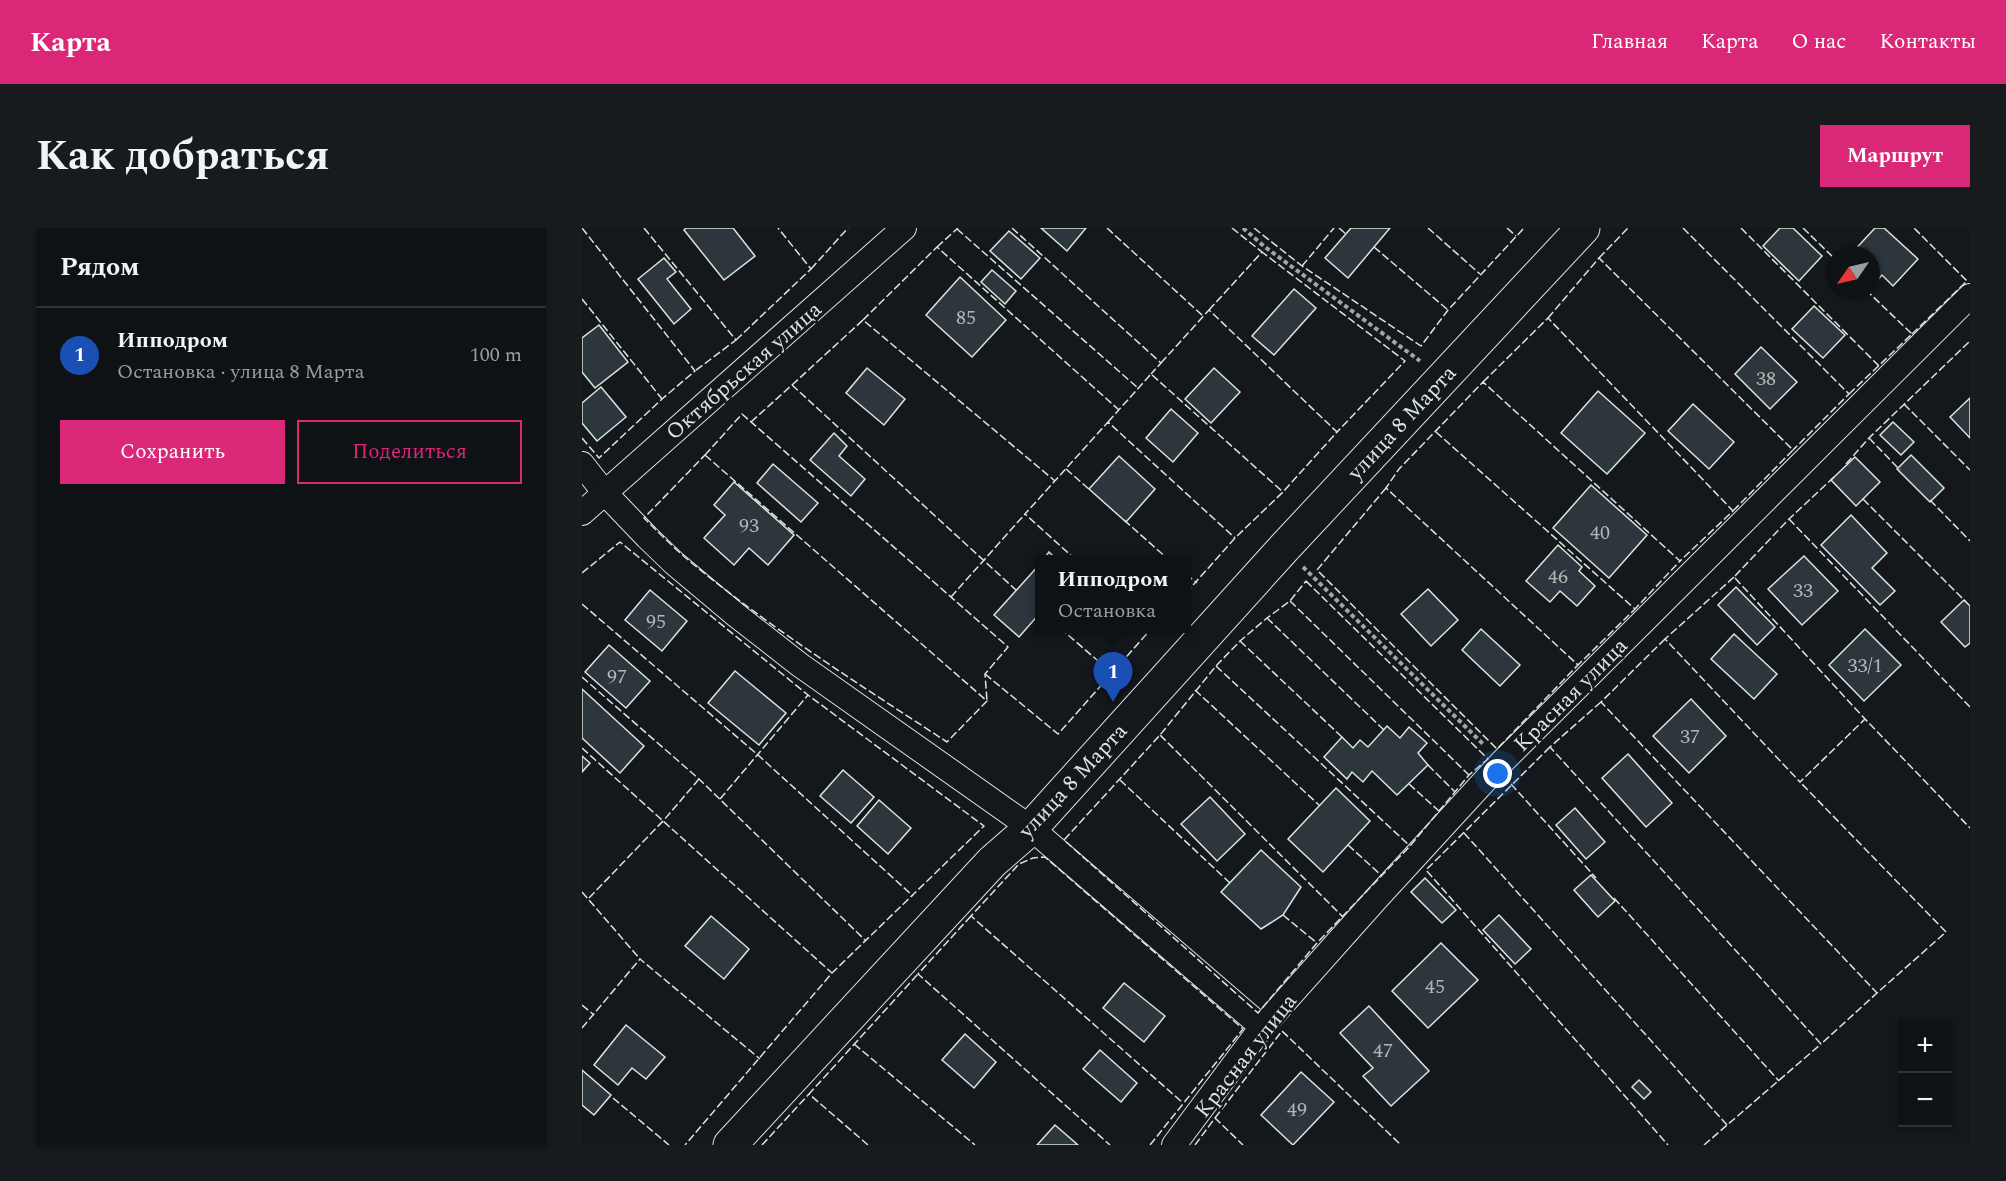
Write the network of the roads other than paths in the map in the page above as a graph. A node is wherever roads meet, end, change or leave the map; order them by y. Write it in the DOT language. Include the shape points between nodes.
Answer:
graph roads {
  1 [pos="904,228"];
  2 [pos="1583,228"];
  3 [pos="1970,296"];
  4 [pos="582,464"];
  5 [pos="604,492"];
  6 [pos="582,513"];
  7 [pos="1031,828"];
  8 [pos="1262,1027"];
  9 [pos="730,1145"];
  10 [pos="1174,1145"];
  1 -- 5 [label="street, Октябрьская улица"];
  2 -- 7 [label="main road, улица 8 Марта" via="1284,548"];
  3 -- 8 [label="street, Красная улица" via="1501,763"];
  4 -- 5 [label="street"];
  5 -- 6 [label="street, Октябрьская улица"];
  5 -- 7 [label="street" via="674,563 736,615"];
  7 -- 8 [label="street"];
  7 -- 9 [label="main road, улица 8 Марта" via="992,862"];
  8 -- 10 [label="street, Красная улица"];
}
